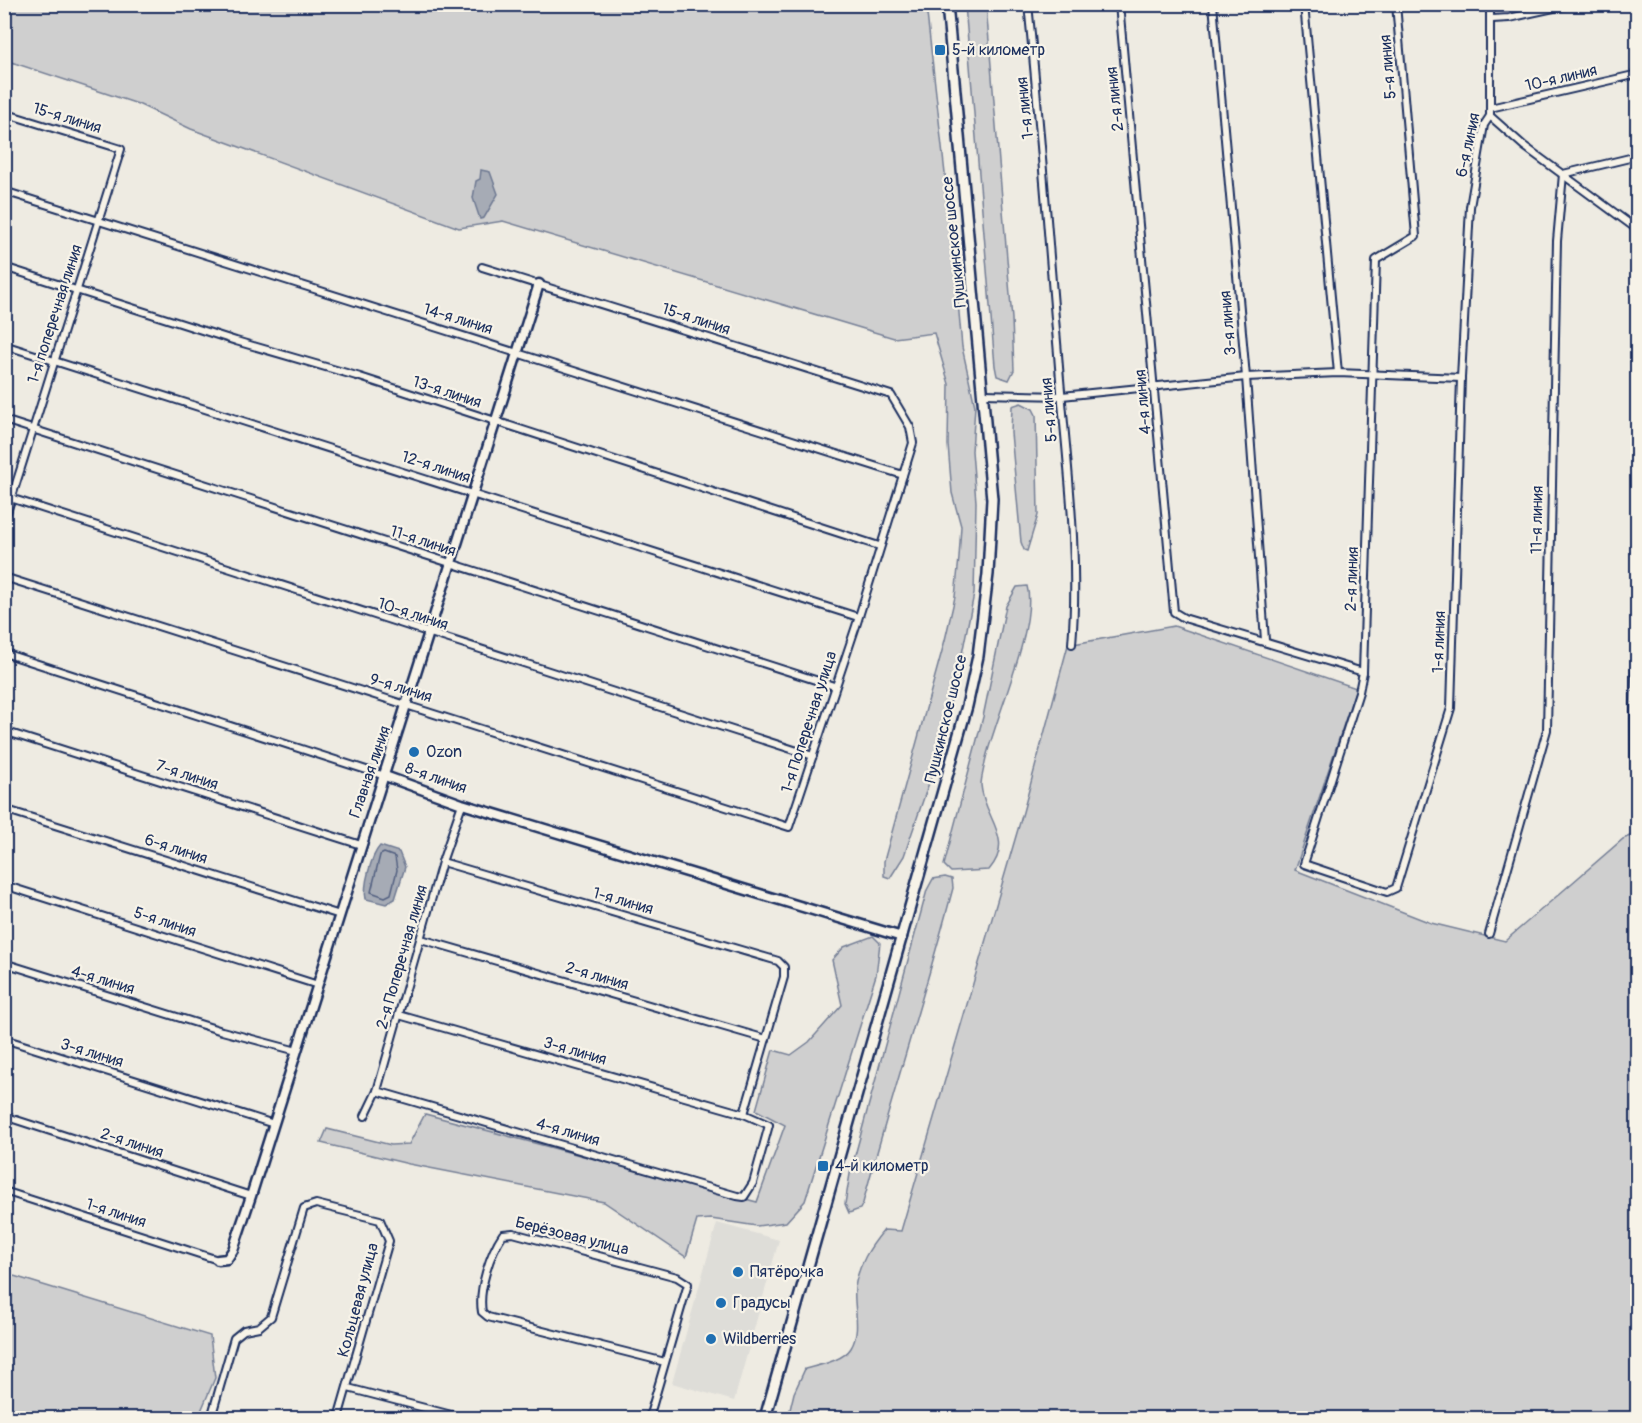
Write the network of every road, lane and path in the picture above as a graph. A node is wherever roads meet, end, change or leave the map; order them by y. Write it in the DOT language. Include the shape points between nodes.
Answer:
graph roads {
  1 [pos="948,4"];
  2 [pos="1028,4"];
  3 [pos="1119,4"];
  4 [pos="1213,4"];
  5 [pos="1304,4"];
  6 [pos="1396,4"];
  7 [pos="1490,4"];
  8 [pos="1572,4"];
  9 [pos="1492,19"];
  10 [pos="1638,74"];
  11 [pos="1490,108"];
  12 [pos="4,113"];
  13 [pos="1490,116"];
  14 [pos="121,149"];
  15 [pos="1638,156"];
  16 [pos="1045,173"];
  17 [pos="1563,174"];
  18 [pos="1138,190"];
  19 [pos="4,191"];
  20 [pos="100,221"];
  21 [pos="1638,230"];
  22 [pos="4,267"];
  23 [pos="482,267"];
  24 [pos="539,284"];
  25 [pos="1375,285"];
  26 [pos="78,290"];
  27 [pos="1465,292"];
  28 [pos="4,345"];
  29 [pos="518,352"];
  30 [pos="54,361"];
  31 [pos="1338,373"];
  32 [pos="1371,374"];
  33 [pos="1246,377"];
  34 [pos="1461,378"];
  35 [pos="1155,386"];
  36 [pos="984,394"];
  37 [pos="1062,396"];
  38 [pos="897,404"];
  39 [pos="4,420"];
  40 [pos="494,421"];
  41 [pos="33,430"];
  42 [pos="903,475"];
  43 [pos="472,493"];
  44 [pos="4,496"];
  45 [pos="12,499"];
  46 [pos="4,522"];
  47 [pos="879,546"];
  48 [pos="450,563"];
  49 [pos="1638,564"];
  50 [pos="4,577"];
  51 [pos="858,617"];
  52 [pos="430,634"];
  53 [pos="1264,640"];
  54 [pos="1072,644"];
  55 [pos="4,653"];
  56 [pos="1363,672"];
  57 [pos="834,686"];
  58 [pos="409,705"];
  59 [pos="4,731"];
  60 [pos="813,756"];
  61 [pos="385,776"];
  62 [pos="1635,794"];
  63 [pos="462,804"];
  64 [pos="4,808"];
  65 [pos="789,827"];
  66 [pos="361,845"];
  67 [pos="442,862"];
  68 [pos="1304,864"];
  69 [pos="4,885"];
  70 [pos="340,915"];
  71 [pos="1489,934"];
  72 [pos="902,937"];
  73 [pos="422,939"];
  74 [pos="4,963"];
  75 [pos="318,985"];
  76 [pos="399,1015"];
  77 [pos="4,1039"];
  78 [pos="766,1039"];
  79 [pos="297,1051"];
  80 [pos="378,1091"];
  81 [pos="744,1114"];
  82 [pos="4,1116"];
  83 [pos="365,1116"];
  84 [pos="274,1124"];
  85 [pos="4,1191"];
  86 [pos="748,1193"];
  87 [pos="251,1196"];
  88 [pos="218,1260"];
  89 [pos="665,1362"];
  90 [pos="348,1388"];
  91 [pos="211,1419"];
  92 [pos="338,1419"];
  93 [pos="462,1419"];
  94 [pos="649,1419"];
  95 [pos="765,1419"];
  1 -- 36 [label="main road, Пушкинское шоссе"];
  2 -- 16 [label="street, 1-я линия"];
  3 -- 18 [label="street, 2-я линия"];
  4 -- 33 [label="street, 3-я линия"];
  5 -- 31 [label="street"];
  6 -- 25 [label="street, 5-я линия" via="1416,236 1376,260"];
  7 -- 9 [label="street, 6-я линия"];
  8 -- 9 [label="street"];
  9 -- 11 [label="street, 6-я линия"];
  10 -- 11 [label="street, 10-я линия"];
  11 -- 13 [label="street, 6-я линия"];
  12 -- 14 [label="street, 15-я линия"];
  13 -- 17 [label="street"];
  13 -- 27 [label="street, 6-я линия" via="1484,125 1470,207"];
  14 -- 20 [label="street, 1-я поперечная линия"];
  15 -- 17 [label="street"];
  16 -- 37 [label="street, 5-я линия"];
  17 -- 21 [label="street"];
  17 -- 71 [label="street, 11-я линия" via="1557,241 1547,730"];
  18 -- 35 [label="street, 4-я линия"];
  19 -- 20 [label="street, 14-я линия"];
  20 -- 26 [label="street, 1-я поперечная линия"];
  20 -- 29 [label="street, 14-я линия"];
  22 -- 26 [label="street, 13-я линия"];
  23 -- 24 [label="street, 15-я линия"];
  24 -- 29 [label="street, Главная линия"];
  24 -- 38 [label="street, 15-я линия" via="891,395"];
  25 -- 32 [label="street, 2-я линия"];
  26 -- 30 [label="street, 1-я поперечная линия"];
  26 -- 40 [label="street, 13-я линия"];
  27 -- 34 [label="street, 1-я линия"];
  28 -- 30 [label="street, 12-я линия"];
  29 -- 40 [label="street, Главная линия"];
  29 -- 42 [label="street, 14-я линия"];
  30 -- 41 [label="street, 1-я поперечная линия"];
  30 -- 43 [label="street, 12-я линия"];
  31 -- 32 [label="street"];
  31 -- 33 [label="street"];
  32 -- 34 [label="street"];
  32 -- 56 [label="street, 2-я линия"];
  33 -- 35 [label="street"];
  33 -- 53 [label="street, 3-я линия"];
  34 -- 68 [label="street, 1-я линия" via="1451,708 1396,888 1387,892 1374,890"];
  35 -- 37 [label="street"];
  35 -- 53 [label="street, 4-я линия" via="1174,612"];
  36 -- 37 [label="street"];
  36 -- 72 [label="main road, Пушкинское шоссе" via="992,499 978,656"];
  37 -- 54 [label="street, 5-я линия" via="1074,554"];
  38 -- 42 [label="street, 1-я Поперечная улица" via="910,427 913,443"];
  39 -- 41 [label="street, 11-я линия"];
  40 -- 43 [label="street, Главная линия"];
  40 -- 47 [label="street, 13-я линия"];
  41 -- 45 [label="street, 1-я поперечная линия"];
  41 -- 48 [label="street, 11-я линия"];
  42 -- 47 [label="street, 1-я Поперечная улица"];
  43 -- 48 [label="street, Главная линия"];
  43 -- 51 [label="street, 12-я линия"];
  44 -- 45 [label="street, 10-я линия"];
  45 -- 46 [label="street, 1-я поперечная линия"];
  45 -- 52 [label="street, 10-я линия"];
  47 -- 51 [label="street, 1-я Поперечная улица"];
  48 -- 52 [label="street, Главная линия"];
  48 -- 57 [label="street, 11-я линия"];
  49 -- 62 [label="street"];
  50 -- 58 [label="street, 9-я линия"];
  51 -- 57 [label="street, 1-я Поперечная улица"];
  52 -- 58 [label="street, Главная линия"];
  52 -- 60 [label="street, 10-я линия"];
  53 -- 56 [label="street"];
  55 -- 61 [label="street, 8-я линия"];
  56 -- 68 [label="street, 2-я линия"];
  57 -- 60 [label="street, 1-я Поперечная улица"];
  58 -- 61 [label="street, Главная линия"];
  58 -- 65 [label="street, 9-я линия"];
  59 -- 66 [label="street, 7-я линия"];
  60 -- 65 [label="street, 1-я Поперечная улица"];
  61 -- 63 [label="street, 8-я линия"];
  61 -- 66 [label="street, Главная линия"];
  63 -- 67 [label="street, 2-я Поперечная линия"];
  63 -- 72 [label="street, 8-я линия"];
  64 -- 70 [label="street, 6-я линия"];
  66 -- 70 [label="street, Главная линия"];
  67 -- 73 [label="street, 2-я Поперечная линия"];
  67 -- 78 [label="street, 1-я линия" via="778,961 784,967 784,977"];
  69 -- 75 [label="street, 5-я линия"];
  70 -- 75 [label="street, Главная линия"];
  72 -- 95 [label="main road, Пушкинское шоссе"];
  73 -- 76 [label="street, 2-я Поперечная линия"];
  73 -- 78 [label="street, 2-я линия"];
  74 -- 79 [label="street, 4-я линия"];
  75 -- 79 [label="street, Главная линия"];
  76 -- 80 [label="street, 2-я Поперечная линия"];
  76 -- 81 [label="street, 3-я линия"];
  77 -- 84 [label="street, 3-я линия"];
  78 -- 81 [label="street"];
  79 -- 84 [label="street, Главная линия"];
  80 -- 83 [label="street, 2-я Поперечная линия"];
  80 -- 86 [label="street, 4-я линия" via="737,1196"];
  81 -- 86 [label="street, 3-я линия" via="769,1125"];
  82 -- 87 [label="street, 2-я линия"];
  84 -- 87 [label="street, Главная линия"];
  85 -- 88 [label="street, 1-я линия"];
  87 -- 88 [label="street, Главная линия" via="233,1250 227,1259"];
  89 -- 89 [label="street, Берёзовая улица" via="488,1317 480,1302 496,1244 503,1234 513,1233 677,1277 688,1284"];
  89 -- 94 [label="street"];
  90 -- 91 [label="street, Кольцевая улица" via="389,1241 380,1220 316,1204 303,1208 271,1317 259,1328 244,1330 234,1338"];
  90 -- 92 [label="street, Кольцевая улица"];
  90 -- 93 [label="street"];
}
